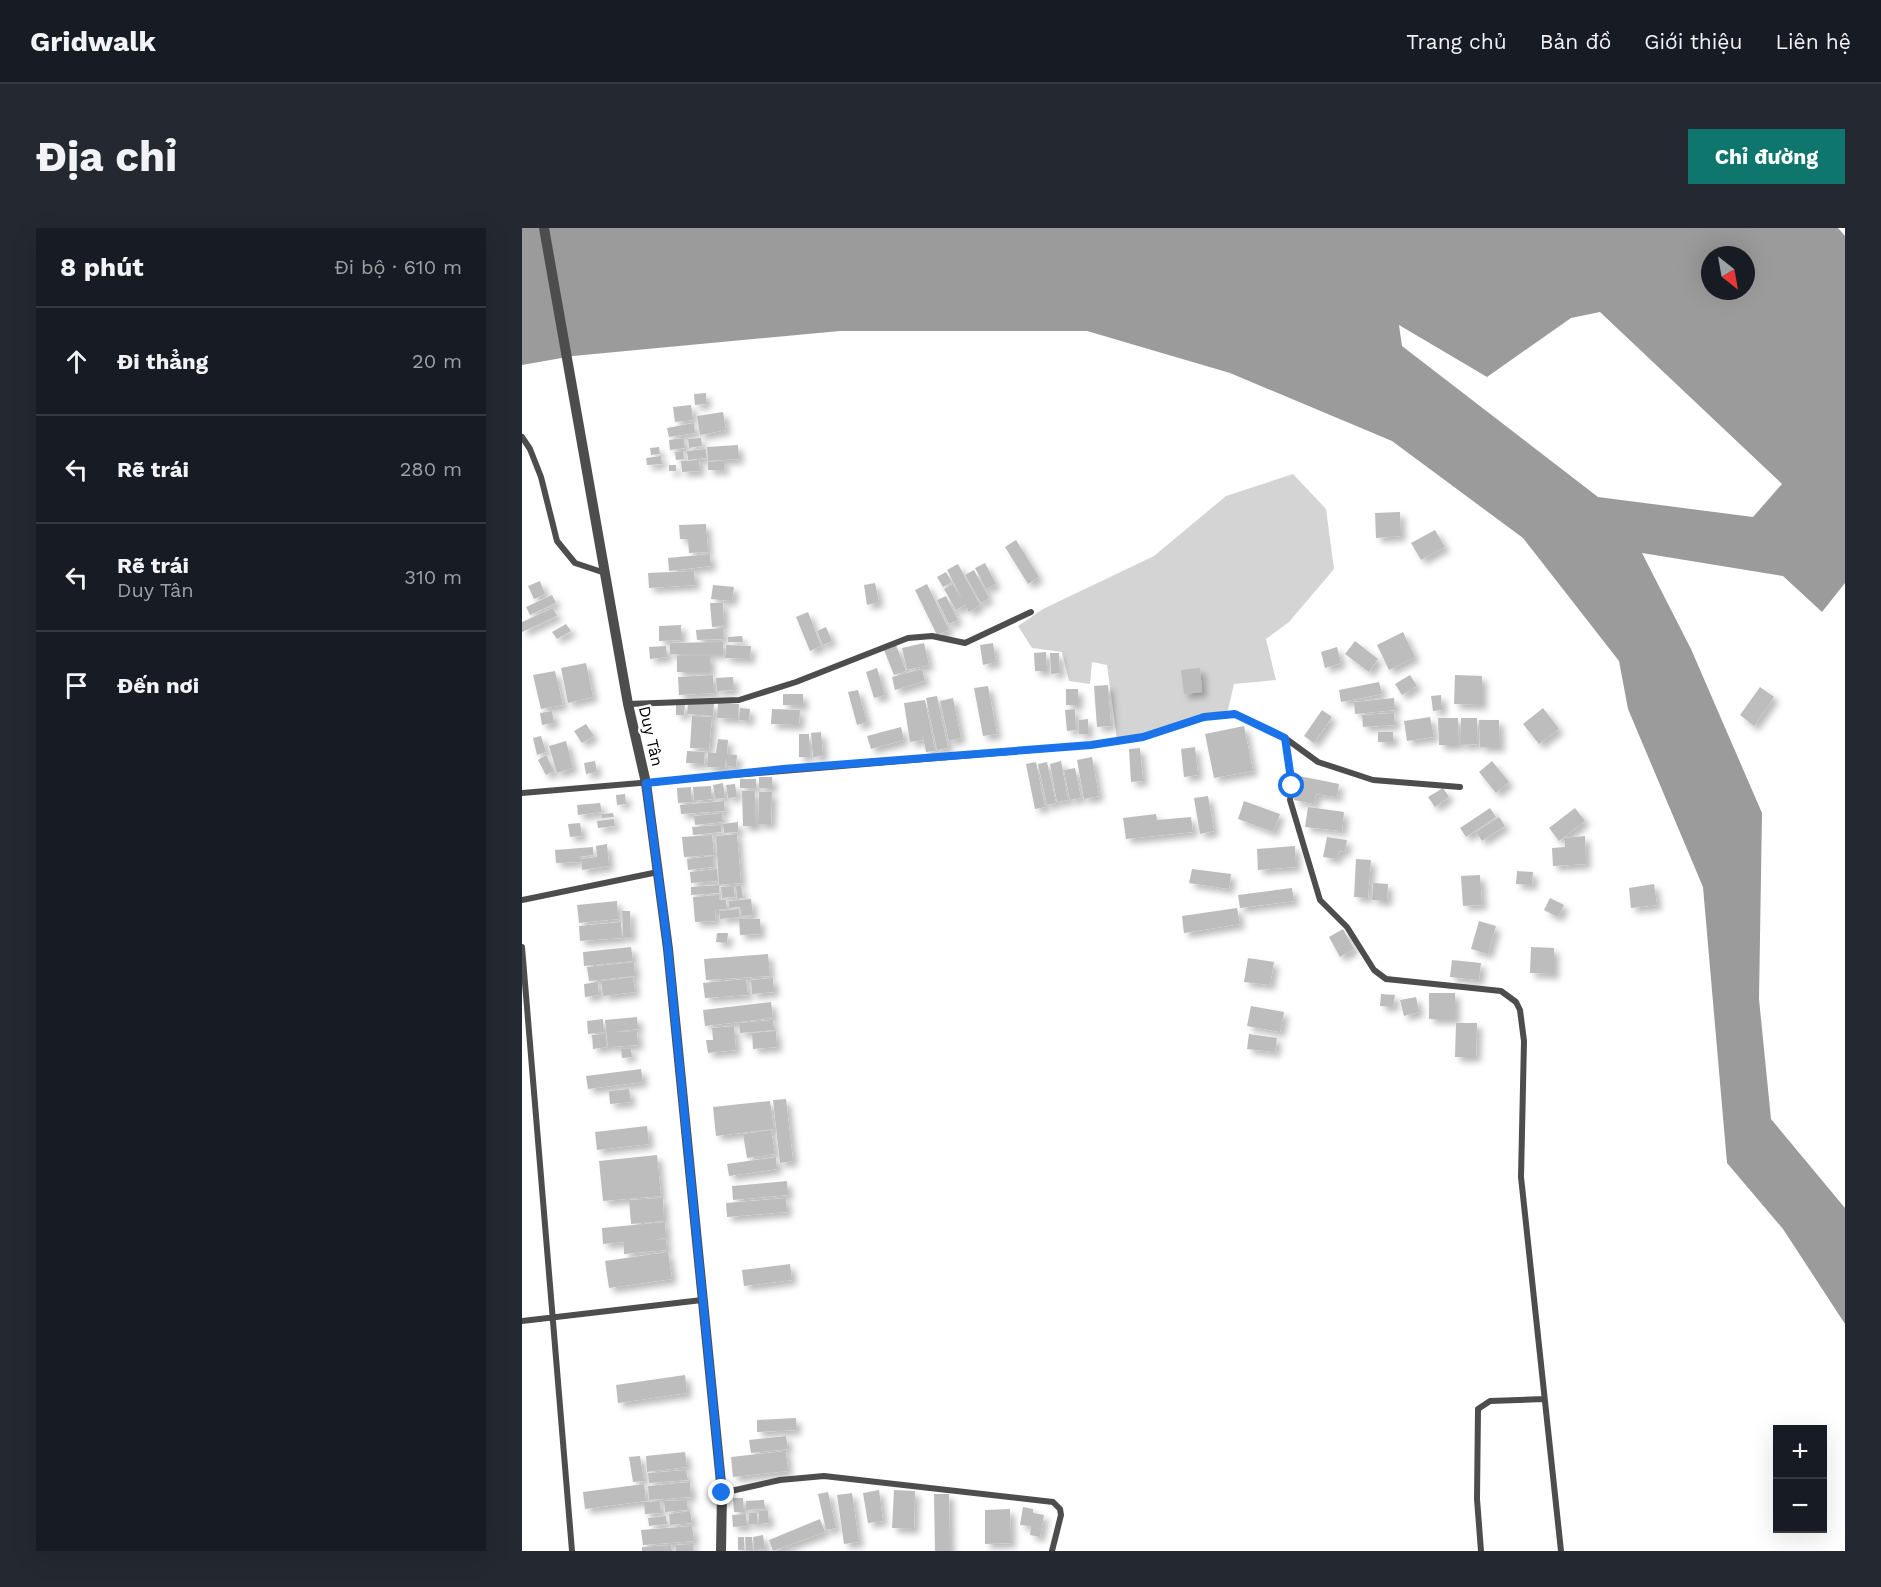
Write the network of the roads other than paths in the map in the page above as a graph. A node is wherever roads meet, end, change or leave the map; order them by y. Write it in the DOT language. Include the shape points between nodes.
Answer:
graph roads {
  1 [pos="544,228"];
  2 [pos="522,437"];
  3 [pos="605,573"];
  4 [pos="1031,612"];
  5 [pos="628,704"];
  6 [pos="1285,738"];
  7 [pos="646,783"];
  8 [pos="1460,787"];
  9 [pos="522,793"];
  10 [pos="658,872"];
  11 [pos="522,900"];
  12 [pos="522,947"];
  13 [pos="702,1300"];
  14 [pos="554,1317"];
  15 [pos="522,1321"];
  16 [pos="1544,1399"];
  17 [pos="722,1493"];
  18 [pos="572,1551"];
  19 [pos="722,1551"];
  20 [pos="1052,1551"];
  21 [pos="1481,1551"];
  22 [pos="1560,1551"];
  1 -- 3 [label="street, Duy Tân"];
  2 -- 3 [label="street" via="541,477 557,541 575,563"];
  3 -- 5 [label="street, Duy Tân"];
  4 -- 5 [label="street" via="965,643 932,636 908,638 739,700"];
  5 -- 7 [label="street, Duy Tân"];
  6 -- 7 [label="street" via="1235,714 1204,717 1143,737 1091,745"];
  6 -- 8 [label="street" via="1318,762 1373,780"];
  6 -- 16 [label="street" via="1292,786 1290,800 1315,892 1356,938 1374,970 1386,979 1501,992 1516,1002 1520,1010 1524,1041 1521,1177"];
  7 -- 9 [label="street"];
  7 -- 10 [label="street, Duy Tân"];
  10 -- 11 [label="street"];
  10 -- 13 [label="street, Duy Tân"];
  12 -- 14 [label="street"];
  13 -- 14 [label="street"];
  13 -- 17 [label="street, Duy Tân"];
  14 -- 15 [label="street"];
  14 -- 18 [label="street"];
  16 -- 21 [label="street" via="1490,1401 1478,1409"];
  16 -- 22 [label="street"];
  17 -- 19 [label="street, Duy Tân"];
  17 -- 20 [label="street" via="780,1480 824,1476 1053,1502 1060,1515"];
}
